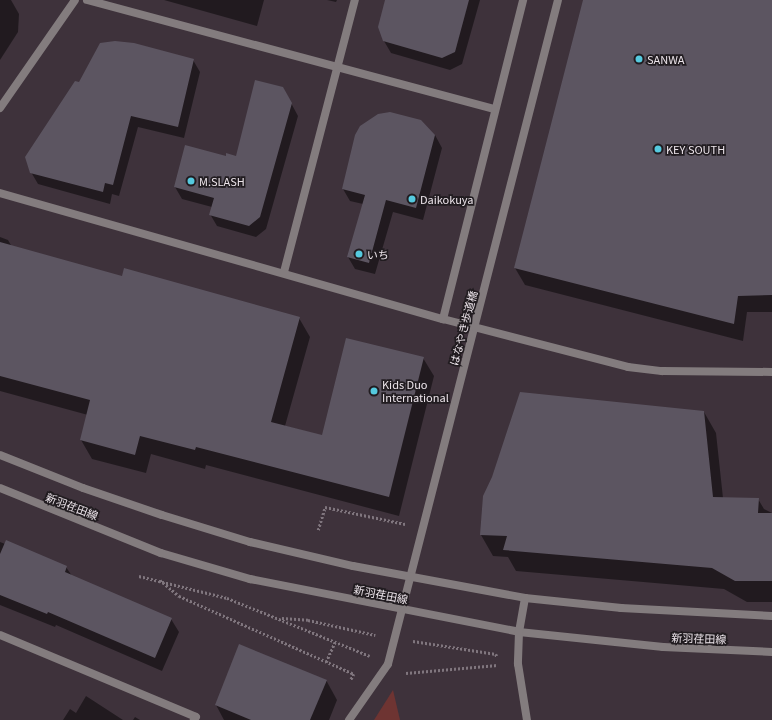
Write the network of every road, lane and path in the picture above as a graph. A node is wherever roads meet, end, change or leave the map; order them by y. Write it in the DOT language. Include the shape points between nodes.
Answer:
graph roads {
  1 [pos="76,0"];
  2 [pos="87,0"];
  3 [pos="355,0"];
  4 [pos="523,0"];
  5 [pos="558,0"];
  6 [pos="338,66"];
  7 [pos="0,108"];
  8 [pos="495,109"];
  9 [pos="0,193"];
  10 [pos="284,272"];
  11 [pos="443,319"];
  12 [pos="772,372"];
  13 [pos="0,455"];
  14 [pos="0,488"];
  15 [pos="423,527"];
  16 [pos="318,530"];
  17 [pos="139,576"];
  18 [pos="158,579"];
  19 [pos="525,598"];
  20 [pos="772,616"];
  21 [pos="519,632"];
  22 [pos="0,635"];
  23 [pos="335,642"];
  24 [pos="772,652"];
  25 [pos="326,662"];
  26 [pos="388,664"];
  27 [pos="518,664"];
  28 [pos="354,674"];
  29 [pos="194,720"];
  30 [pos="349,720"];
  31 [pos="527,720"];
  1 -- 7 [label="street"];
  2 -- 6 [label="street"];
  3 -- 6 [label="street"];
  4 -- 8 [label="street"];
  5 -- 15 [label="street, はなやき歩道橋"];
  6 -- 8 [label="street"];
  6 -- 10 [label="street"];
  8 -- 11 [label="street"];
  9 -- 10 [label="street"];
  10 -- 11 [label="street"];
  11 -- 12 [label="street" via="628,367 662,371"];
  13 -- 19 [label="street, 新羽荏田線" via="83,488 250,542 353,566"];
  14 -- 21 [label="street, 新羽荏田線" via="161,553 250,579"];
  15 -- 16 [label="path" via="325,507"];
  15 -- 26 [label="street, はなやき歩道橋"];
  17 -- 18 [label="path"];
  18 -- 23 [label="path" via="227,598"];
  18 -- 25 [label="path" via="179,596"];
  19 -- 20 [label="street, 新羽荏田線" via="620,608"];
  19 -- 21 [label="street"];
  21 -- 24 [label="street, 新羽荏田線" via="662,647"];
  21 -- 27 [label="street"];
  22 -- 29 [label="street" via="196,717"];
  23 -- 25 [label="path"];
  23 -- 26 [label="path"];
  25 -- 28 [label="path"];
  26 -- 27 [label="path" via="399,674"];
  26 -- 30 [label="street"];
  27 -- 31 [label="street"];
}
